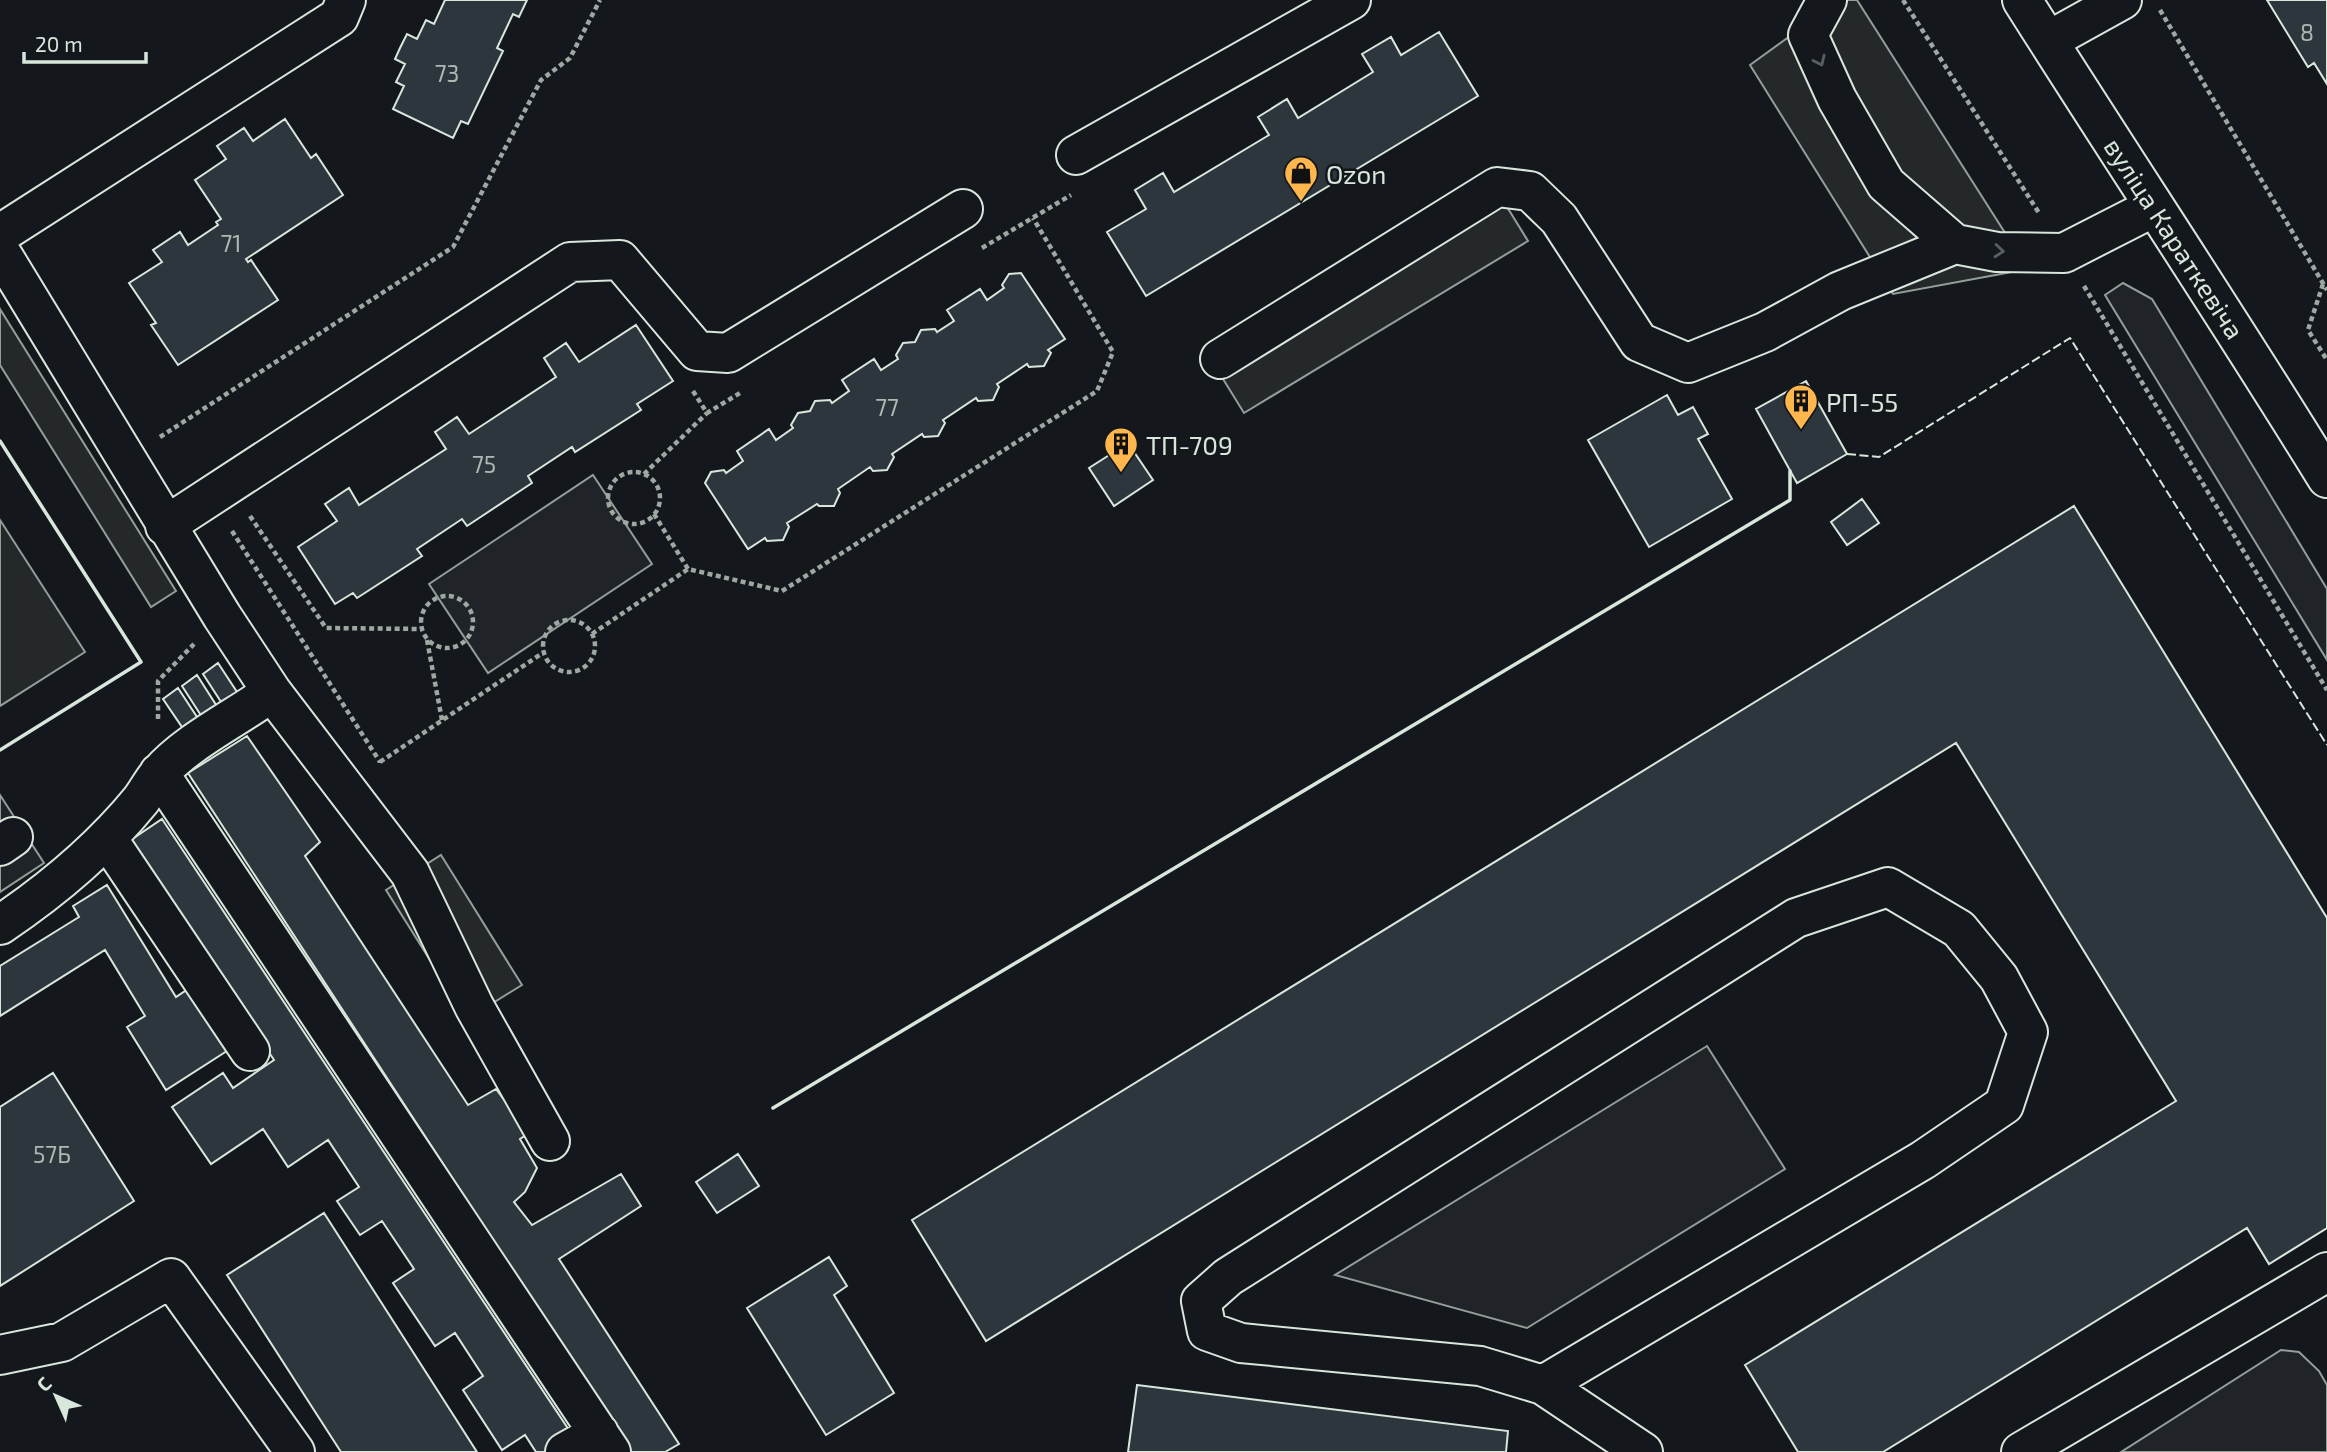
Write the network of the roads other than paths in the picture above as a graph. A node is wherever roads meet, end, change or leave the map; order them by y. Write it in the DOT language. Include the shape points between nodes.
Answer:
graph roads {
  1 [pos="346,0"];
  2 [pos="1351,0"];
  3 [pos="1827,0"];
  4 [pos="2022,0"];
  5 [pos="2122,0"];
  6 [pos="2048,41"];
  7 [pos="1076,155"];
  8 [pos="2154,207"];
  9 [pos="963,209"];
  10 [pos="0,234"];
  11 [pos="1955,244"];
  12 [pos="0,251"];
  13 [pos="1220,359"];
  14 [pos="2327,478"];
  15 [pos="165,526"];
  16 [pos="272,692"];
  17 [pos="159,773"];
  18 [pos="107,838"];
  19 [pos="0,925"];
  20 [pos="250,1051"];
  21 [pos="550,1141"];
  22 [pos="2327,1272"];
  23 [pos="0,1355"];
  24 [pos="1543,1385"];
  25 [pos="605,1443"];
  26 [pos="295,1452"];
  27 [pos="565,1452"];
  28 [pos="1643,1452"];
  29 [pos="2021,1452"];
  1 -- 10 [label="street" via="339,17"];
  2 -- 7 [label="street"];
  3 -- 11 [label="street, one-way" via="1808,35 1837,99 1886,184"];
  4 -- 6 [label="street, вуліца Караткевіча"];
  5 -- 6 [label="street"];
  6 -- 8 [label="street, вуліца Караткевіча"];
  11 -- 8 [label="street, one-way" via="1997,252 2064,253"];
  8 -- 14 [label="street, вуліца Караткевіча"];
  9 -- 15 [label="street" via="728,353 697,351 620,260 570,262"];
  11 -- 13 [label="street" via="1840,291 1765,332 1688,363 1639,342 1559,219 1530,191 1497,187"];
  12 -- 15 [label="street"];
  15 -- 16 [label="street"];
  16 -- 17 [label="street" via="200,739"];
  16 -- 21 [label="street" via="410,873 474,1006"];
  17 -- 18 [label="street"];
  17 -- 25 [label="street"];
  18 -- 19 [label="street" via="39,899"];
  18 -- 20 [label="street"];
  22 -- 29 [label="street"];
  23 -- 26 [label="street" via="62,1342 171,1278"];
  24 -- 24 [label="street" via="1480,1366 1241,1343 1207,1331 1201,1301 1228,1277 1797,918 1888,887 1959,929 1999,978 2028,1032 2004,1105 1923,1160"];
  24 -- 28 [label="street"];
  25 -- 27 [label="street"];
}
